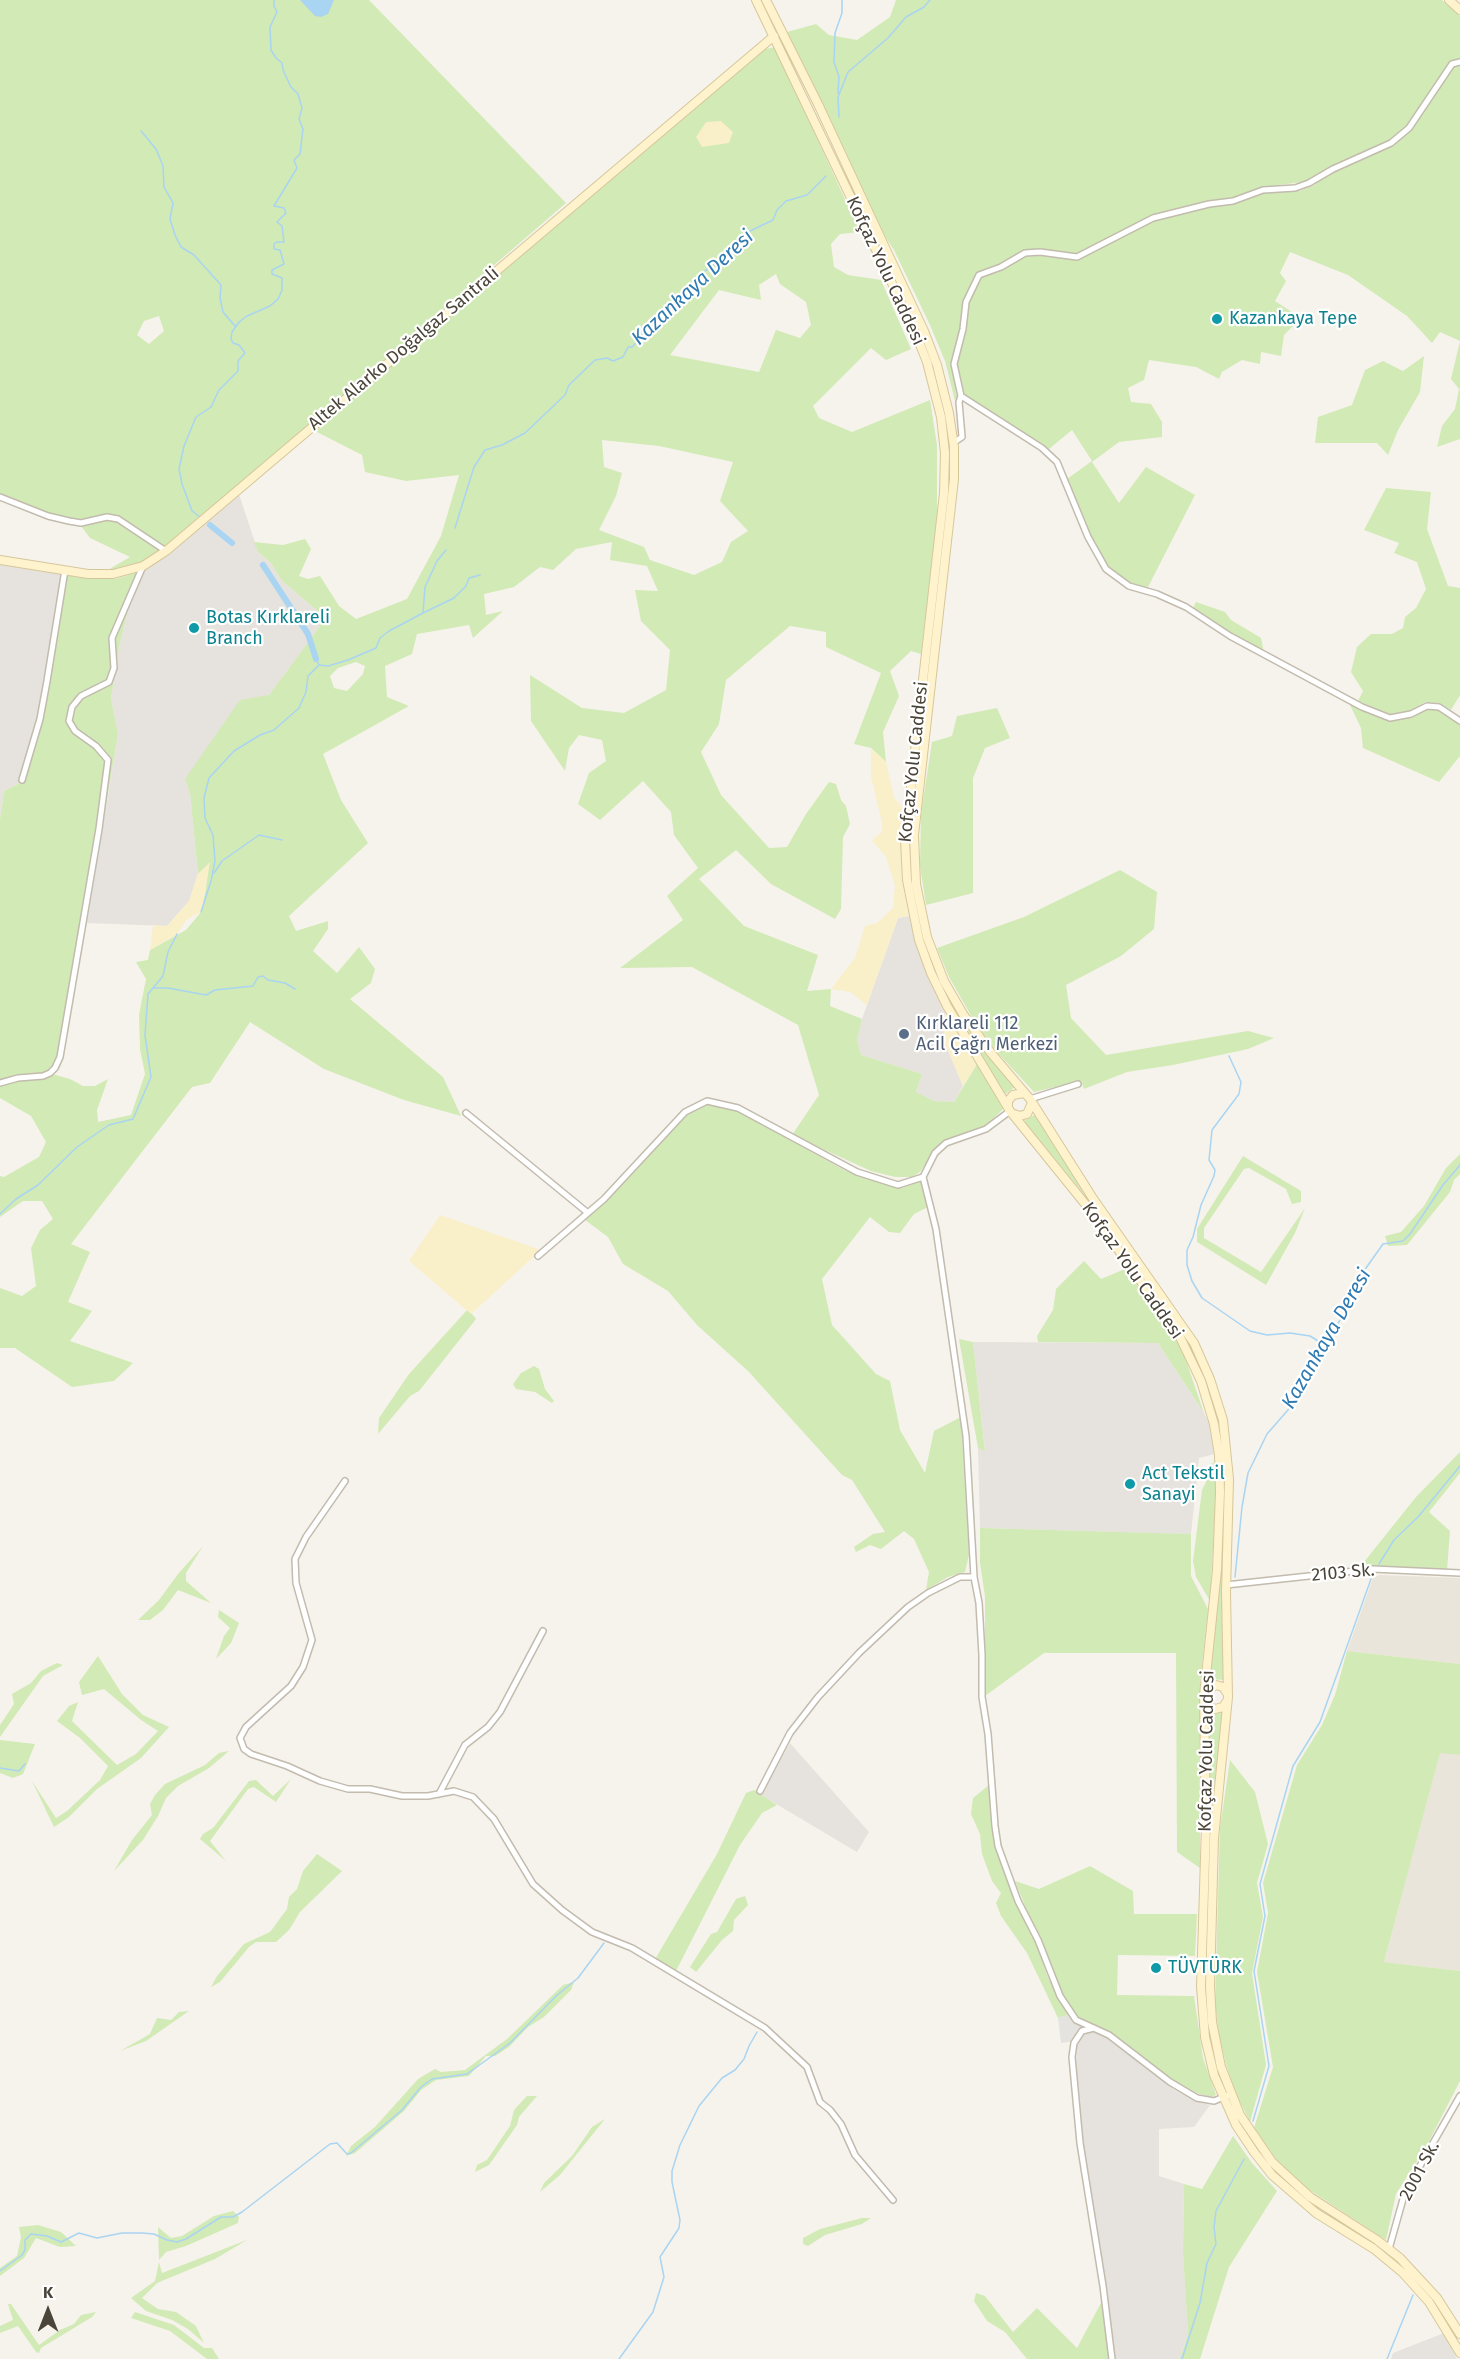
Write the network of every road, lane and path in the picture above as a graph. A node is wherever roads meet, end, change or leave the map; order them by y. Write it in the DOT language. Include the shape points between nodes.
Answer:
graph roads {
  1 [pos="756,0"];
  2 [pos="766,0"];
  3 [pos="1449,0"];
  4 [pos="1460,10"];
  5 [pos="774,36"];
  6 [pos="1460,62"];
  7 [pos="961,396"];
  8 [pos="953,443"];
  9 [pos="0,497"];
  10 [pos="166,551"];
  11 [pos="0,560"];
  12 [pos="143,566"];
  13 [pos="65,570"];
  14 [pos="1460,721"];
  15 [pos="22,780"];
  16 [pos="0,1083"];
  17 [pos="1078,1084"];
  18 [pos="1029,1098"];
  19 [pos="1010,1110"];
  20 [pos="466,1113"];
  21 [pos="923,1177"];
  22 [pos="588,1213"];
  23 [pos="538,1256"];
  24 [pos="345,1481"];
  25 [pos="1460,1573"];
  26 [pos="974,1577"];
  27 [pos="1226,1585"];
  28 [pos="543,1631"];
  29 [pos="1205,1695"];
  30 [pos="1227,1697"];
  31 [pos="760,1791"];
  32 [pos="439,1794"];
  33 [pos="1094,2028"];
  34 [pos="1227,2096"];
  35 [pos="1460,2096"];
  36 [pos="893,2200"];
  37 [pos="1389,2249"];
  38 [pos="1460,2334"];
  39 [pos="1460,2353"];
  40 [pos="1112,2359"];
  1 -- 5 [label="main road, Kofçaz Yolu Caddesi"];
  2 -- 8 [label="main road, Kofçaz Yolu Caddesi" via="932,349 946,394"];
  3 -- 4 [label="main road"];
  5 -- 10 [label="main road, Altek Alarko Doğalgaz Santrali"];
  5 -- 19 [label="main road, Kofçaz Yolu Caddesi" via="921,346 933,380 945,453 944,492 906,821 907,880 914,922 931,972 947,1006"];
  6 -- 7 [label="street" via="1452,64 1409,128 1391,143 1309,183 1263,190 1233,201 1153,218 1077,257 1025,253 979,274 966,302 954,364"];
  7 -- 8 [label="street" via="962,437"];
  7 -- 14 [label="street" via="1042,448 1057,462 1088,537 1106,569 1129,586 1186,607 1240,642 1362,707 1390,718 1426,706 1439,706"];
  8 -- 18 [label="main road, Kofçaz Yolu Caddesi" via="951,510 915,822 916,884 927,937 953,998"];
  9 -- 10 [label="street" via="69,521 118,519"];
  10 -- 12 [label="main road, Altek Alarko Doğalgaz Santrali"];
  11 -- 13 [label="main road, Altek Alarko Doğalgaz Santrali"];
  12 -- 13 [label="main road, Altek Alarko Doğalgaz Santrali" via="113,574"];
  12 -- 16 [label="street" via="112,638 114,668 109,682 81,696 72,707 69,721 108,760 60,1057 50,1073"];
  13 -- 15 [label="street" via="47,681"];
  17 -- 18 [label="street"];
  18 -- 19 [label="main road" via="1013,1095 1008,1101"];
  18 -- 19 [label="main road" via="1030,1111 1024,1115 1016,1116"];
  18 -- 27 [label="main road, Kofçaz Yolu Caddesi" via="1092,1197 1185,1328 1205,1367 1223,1420 1227,1449"];
  19 -- 21 [label="street" via="986,1129 946,1143 935,1153"];
  19 -- 29 [label="main road, Kofçaz Yolu Caddesi" via="1090,1210 1169,1321 1206,1394 1217,1437 1220,1483 1217,1570"];
  20 -- 22 [label="street"];
  21 -- 22 [label="street" via="898,1185 857,1172 738,1108 707,1101 685,1112"];
  21 -- 26 [label="street" via="936,1229 966,1436"];
  22 -- 23 [label="street"];
  24 -- 32 [label="street" via="295,1559 296,1583 312,1640 303,1667 291,1686 246,1727 241,1743 251,1754 348,1789 402,1796"];
  25 -- 27 [label="street, 2103 Sk." via="1373,1569"];
  26 -- 31 [label="street" via="960,1577 928,1593 859,1653 790,1733"];
  26 -- 33 [label="street" via="998,1846 1060,1996 1076,2020"];
  27 -- 30 [label="main road, Kofçaz Yolu Caddesi"];
  28 -- 32 [label="street" via="500,1712 465,1745"];
  29 -- 30 [label="main road" via="1216,1685 1223,1687"];
  29 -- 30 [label="main road" via="1208,1706 1215,1709 1223,1707"];
  29 -- 34 [label="main road, Kofçaz Yolu Caddesi" via="1201,2003 1209,2056"];
  30 -- 34 [label="main road, Kofçaz Yolu Caddesi" via="1214,1838 1210,1986 1216,2051"];
  32 -- 36 [label="street" via="454,1791 473,1797 494,1819 533,1884 562,1911 592,1932 632,1948 765,2028 807,2067 820,2102 831,2110 855,2155"];
  33 -- 34 [label="street" via="1197,2098 1214,2101"];
  33 -- 40 [label="street" via="1082,2031 1074,2043 1072,2057 1080,2143"];
  34 -- 37 [label="main road, Kofçaz Yolu Caddesi" via="1253,2137 1284,2174 1324,2208"];
  34 -- 39 [label="main road, Kofçaz Yolu Caddesi" via="1244,2138 1272,2175 1316,2213 1374,2249 1403,2273 1429,2302"];
  35 -- 37 [label="street, 2001 Sk." via="1405,2192"];
  37 -- 38 [label="main road, Kofçaz Yolu Caddesi" via="1428,2286"];
}
